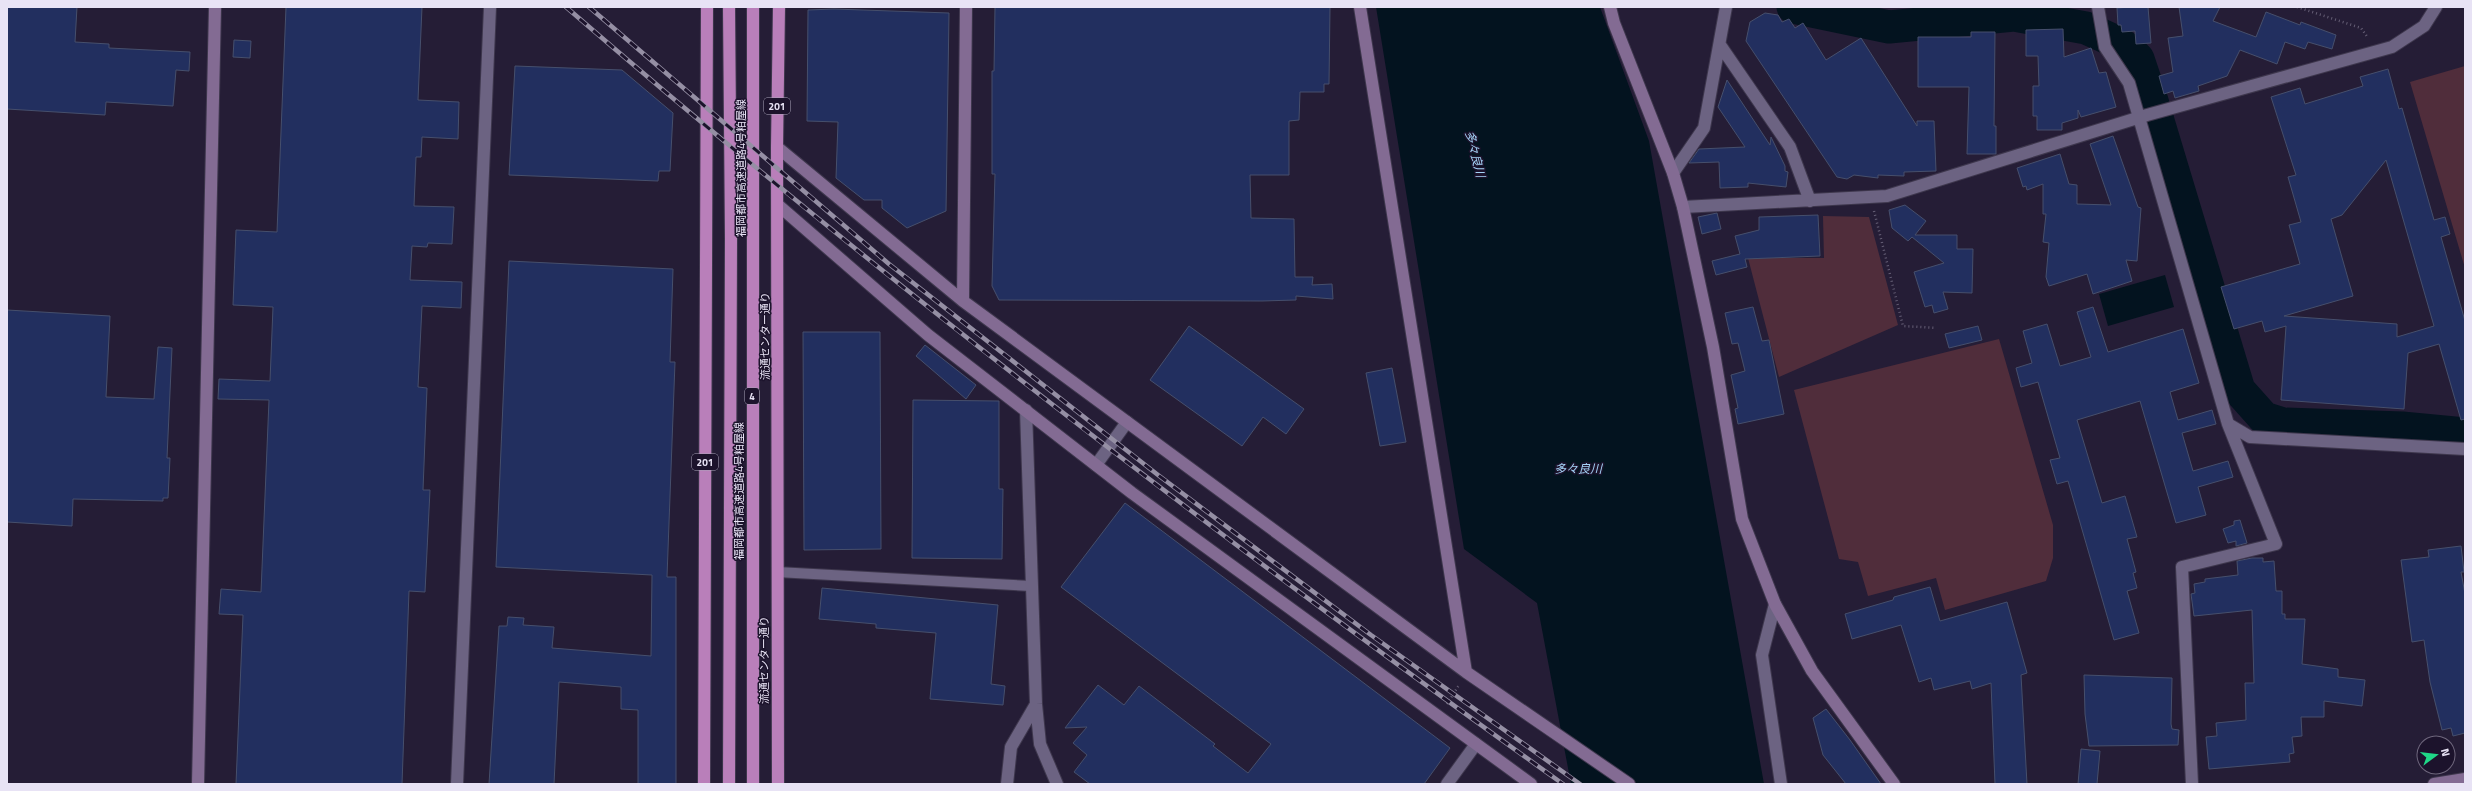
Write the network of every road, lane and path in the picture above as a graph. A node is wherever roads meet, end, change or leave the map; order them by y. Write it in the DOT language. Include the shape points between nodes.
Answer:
graph roads {
  1 [pos="215,7"];
  2 [pos="490,7"];
  3 [pos="707,7"];
  4 [pos="729,7"];
  5 [pos="753,7"];
  6 [pos="779,7"];
  7 [pos="966,7"];
  8 [pos="1360,7"];
  9 [pos="1610,7"];
  10 [pos="1726,7"];
  11 [pos="2098,7"];
  12 [pos="2297,7"];
  13 [pos="2436,7"];
  14 [pos="1720,46"];
  15 [pos="2378,51"];
  16 [pos="2143,116"];
  17 [pos="777,147"];
  18 [pos="1673,173"];
  19 [pos="1870,197"];
  20 [pos="1810,201"];
  21 [pos="778,205"];
  22 [pos="1683,208"];
  23 [pos="963,301"];
  24 [pos="1936,328"];
  25 [pos="1026,410"];
  26 [pos="1127,422"];
  27 [pos="2228,424"];
  28 [pos="2465,449"];
  29 [pos="1096,465"];
  30 [pos="777,572"];
  31 [pos="1031,586"];
  32 [pos="1775,604"];
  33 [pos="1466,672"];
  34 [pos="1036,704"];
  35 [pos="1439,717"];
  36 [pos="1476,744"];
  37 [pos="2465,779"];
  38 [pos="198,784"];
  39 [pos="457,784"];
  40 [pos="704,784"];
  41 [pos="729,784"];
  42 [pos="752,784"];
  43 [pos="778,784"];
  44 [pos="1007,784"];
  45 [pos="1057,784"];
  46 [pos="1446,784"];
  47 [pos="1531,784"];
  48 [pos="1629,784"];
  49 [pos="1781,784"];
  50 [pos="1894,784"];
  51 [pos="2192,784"];
  52 [pos="2434,784"];
  1 -- 38 [label="street"];
  2 -- 39 [label="street"];
  3 -- 40 [label="highway, 201"];
  4 -- 41 [label="highway, 福岡都市高速道路4号粕屋線 / 4"];
  5 -- 42 [label="highway, 福岡都市高速道路4号粕屋線 / 4"];
  6 -- 17 [label="highway, 流通センター通り / 201"];
  7 -- 23 [label="street"];
  8 -- 33 [label="street"];
  9 -- 18 [label="street"];
  10 -- 14 [label="street"];
  11 -- 16 [label="street" via="2105,48 2129,83"];
  12 -- 15 [label="path" via="2361,28"];
  13 -- 15 [label="street" via="2424,26 2392,47"];
  14 -- 18 [label="street" via="1704,128"];
  14 -- 20 [label="street" via="1790,147"];
  15 -- 16 [label="street"];
  16 -- 19 [label="street" via="1887,196"];
  16 -- 27 [label="street"];
  17 -- 21 [label="highway, 流通センター通り / 201"];
  17 -- 23 [label="street"];
  18 -- 22 [label="street"];
  19 -- 20 [label="street"];
  19 -- 24 [label="path" via="1904,326"];
  20 -- 22 [label="street"];
  21 -- 25 [label="street" via="928,334"];
  21 -- 30 [label="highway, 流通センター通り / 201"];
  22 -- 32 [label="street" via="1713,346 1742,519"];
  23 -- 26 [label="street"];
  25 -- 29 [label="street"];
  25 -- 31 [label="street"];
  26 -- 29 [label="street"];
  26 -- 33 [label="street"];
  27 -- 28 [label="street" via="2250,437"];
  27 -- 51 [label="street" via="2276,544 2182,567"];
  29 -- 35 [label="street"];
  30 -- 31 [label="lane"];
  30 -- 43 [label="highway, 流通センター通り / 201"];
  31 -- 34 [label="street"];
  32 -- 49 [label="street" via="1762,655"];
  32 -- 50 [label="street" via="1812,671"];
  33 -- 35 [label="path"];
  33 -- 48 [label="street"];
  34 -- 44 [label="street" via="1011,747"];
  34 -- 45 [label="street" via="1040,744"];
  35 -- 36 [label="street"];
  36 -- 46 [label="street"];
  36 -- 47 [label="street"];
  37 -- 52 [label="street"];
}
